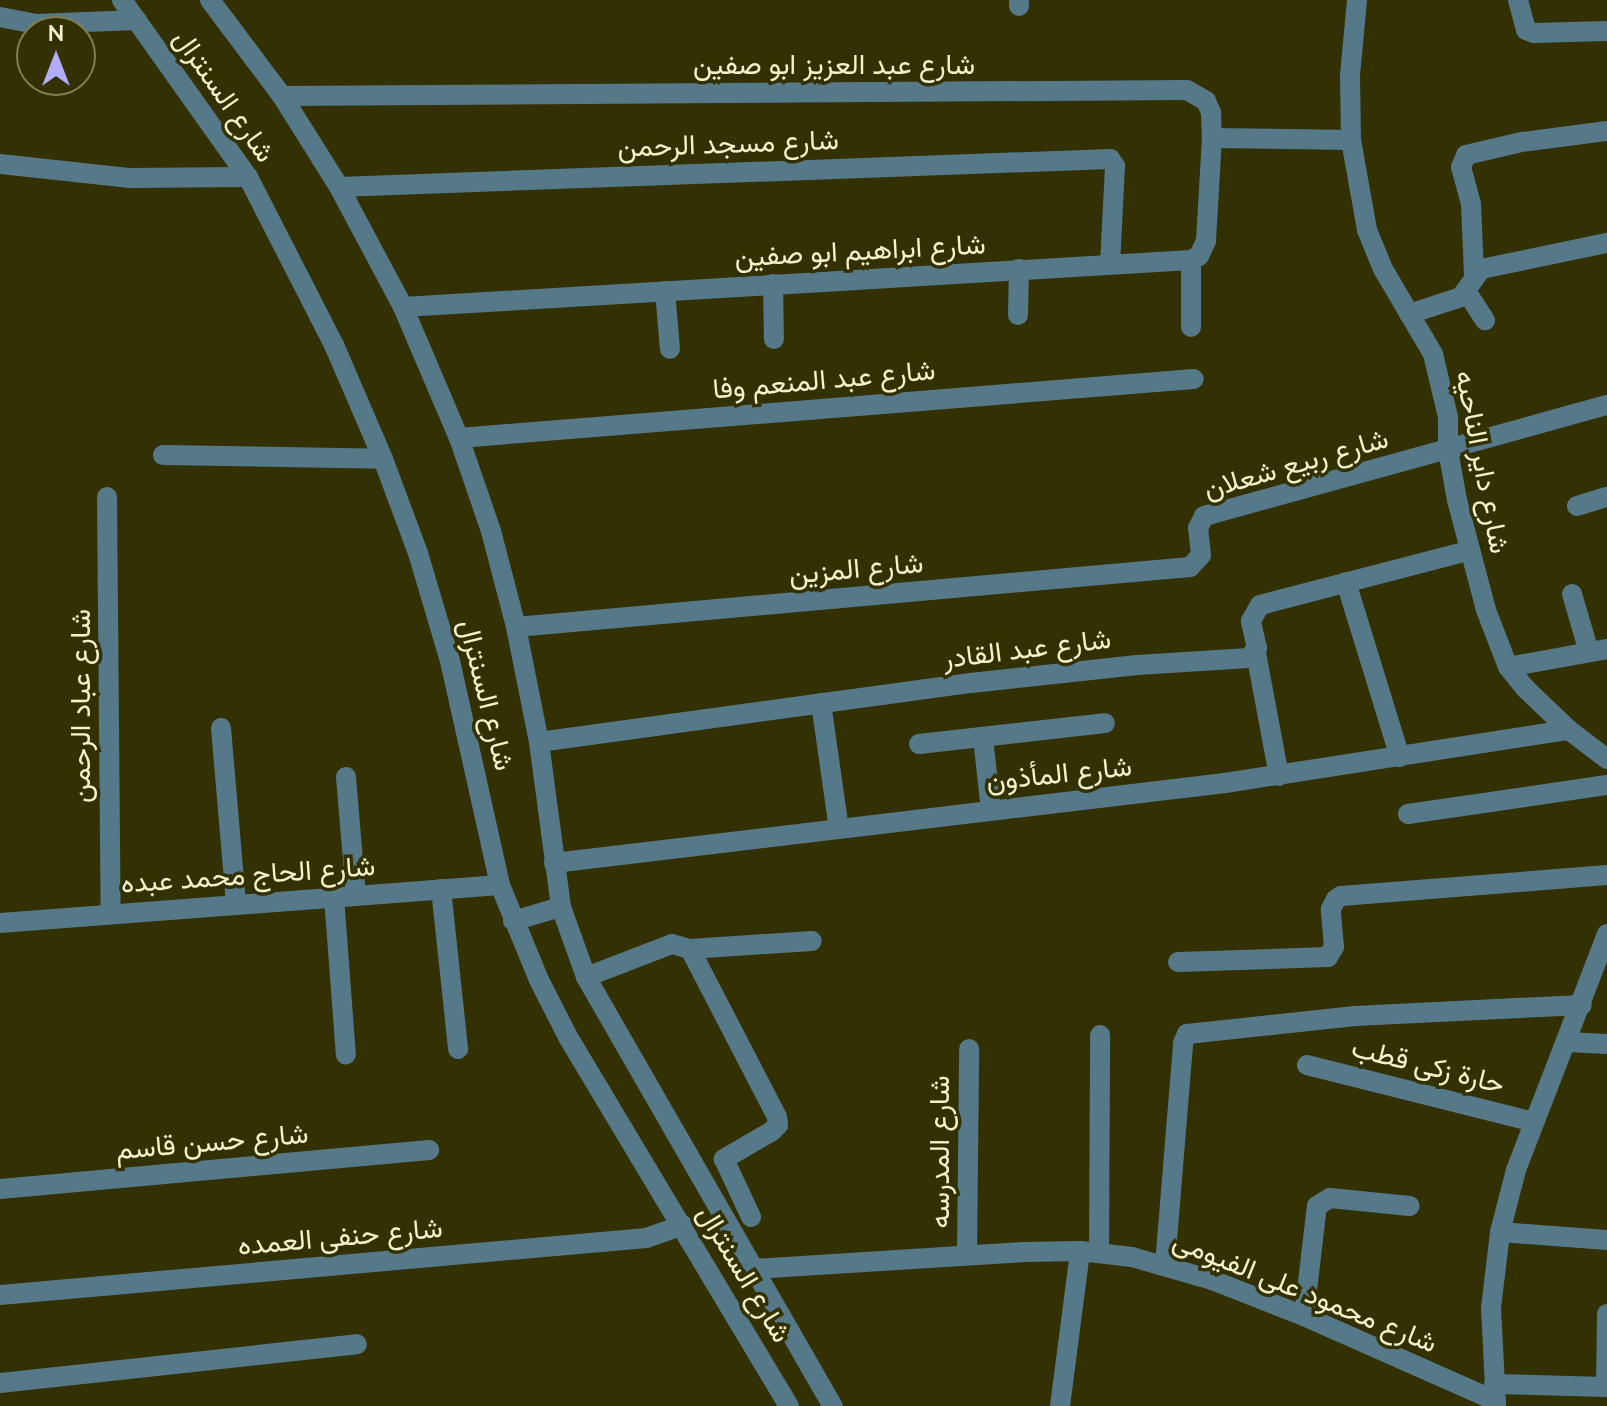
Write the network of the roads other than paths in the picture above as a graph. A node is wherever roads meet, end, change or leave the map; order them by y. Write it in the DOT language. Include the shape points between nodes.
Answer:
graph roads {
  1 [pos="122,0"];
  2 [pos="210,0"];
  3 [pos="1357,0"];
  4 [pos="1518,0"];
  5 [pos="0,17"];
  6 [pos="137,20"];
  7 [pos="1607,31"];
  8 [pos="282,96"];
  9 [pos="1607,131"];
  10 [pos="1212,138"];
  11 [pos="1351,140"];
  12 [pos="0,164"];
  13 [pos="248,177"];
  14 [pos="339,187"];
  15 [pos="1607,243"];
  16 [pos="1191,260"];
  17 [pos="1110,264"];
  18 [pos="1019,269"];
  19 [pos="1470,283"];
  20 [pos="773,284"];
  21 [pos="665,291"];
  22 [pos="403,307"];
  23 [pos="1409,314"];
  24 [pos="1018,315"];
  25 [pos="1485,320"];
  26 [pos="1191,327"];
  27 [pos="774,339"];
  28 [pos="670,349"];
  29 [pos="1194,379"];
  30 [pos="1607,405"];
  31 [pos="459,438"];
  32 [pos="1448,450"];
  33 [pos="163,455"];
  34 [pos="383,459"];
  35 [pos="107,497"];
  36 [pos="1607,497"];
  37 [pos="1577,506"];
  38 [pos="1468,551"];
  39 [pos="1199,562"];
  40 [pos="1346,582"];
  41 [pos="1572,594"];
  42 [pos="516,627"];
  43 [pos="1598,650"];
  44 [pos="1256,653"];
  45 [pos="1508,667"];
  46 [pos="821,703"];
  47 [pos="1105,723"];
  48 [pos="221,728"];
  49 [pos="1569,730"];
  50 [pos="983,738"];
  51 [pos="539,742"];
  52 [pos="919,744"];
  53 [pos="1400,757"];
  54 [pos="1607,759"];
  55 [pos="1279,776"];
  56 [pos="346,777"];
  57 [pos="1607,785"];
  58 [pos="991,810"];
  59 [pos="1408,814"];
  60 [pos="839,829"];
  61 [pos="554,863"];
  62 [pos="1607,875"];
  63 [pos="500,885"];
  64 [pos="441,889"];
  65 [pos="356,896"];
  66 [pos="334,897"];
  67 [pos="236,904"];
  68 [pos="561,907"];
  69 [pos="111,914"];
  70 [pos="513,921"];
  71 [pos="0,923"];
  72 [pos="1607,934"];
  73 [pos="812,941"];
  74 [pos="690,949"];
  75 [pos="1178,962"];
  76 [pos="586,977"];
  77 [pos="1582,1005"];
  78 [pos="1100,1035"];
  79 [pos="1568,1042"];
  80 [pos="1607,1044"];
  81 [pos="458,1049"];
  82 [pos="969,1049"];
  83 [pos="346,1055"];
  84 [pos="1307,1065"];
  85 [pos="1534,1122"];
  86 [pos="429,1150"];
  87 [pos="0,1189"];
  88 [pos="1410,1206"];
  89 [pos="751,1217"];
  90 [pos="683,1225"];
  91 [pos="1500,1232"];
  92 [pos="1607,1240"];
  93 [pos="1089,1252"];
  94 [pos="967,1255"];
  95 [pos="1165,1264"];
  96 [pos="754,1269"];
  97 [pos="0,1295"];
  98 [pos="1607,1314"];
  99 [pos="1304,1316"];
  100 [pos="357,1344"];
  101 [pos="0,1383"];
  102 [pos="1607,1387"];
  103 [pos="1495,1397"];
  104 [pos="789,1406"];
  105 [pos="833,1406"];
  106 [pos="1060,1406"];
  1 -- 6 [label="street, شارع السنترال"];
  2 -- 8 [label="street, شارع السنترال"];
  3 -- 11 [label="street, شارع داير الناحيه"];
  4 -- 7 [label="street" via="1526,30 1534,33"];
  5 -- 6 [label="street" via="35,24"];
  6 -- 13 [label="street, شارع السنترال"];
  8 -- 10 [label="street, شارع عبد العزيز ابو صفين" via="1187,90 1206,101"];
  8 -- 14 [label="street, شارع السنترال"];
  9 -- 19 [label="street" via="1466,155 1461,167 1471,204"];
  10 -- 11 [label="street"];
  10 -- 16 [label="street" via="1206,241"];
  11 -- 23 [label="street, شارع داير الناحيه" via="1367,230"];
  12 -- 13 [label="street" via="128,178"];
  13 -- 34 [label="street, شارع السنترال" via="334,345"];
  14 -- 17 [label="street, شارع مسجد الرحمن" via="1110,159 1115,166"];
  14 -- 22 [label="street, شارع السنترال"];
  15 -- 19 [label="street" via="1488,267"];
  16 -- 17 [label="street, شارع ابراهيم ابو صفين"];
  16 -- 26 [label="street"];
  17 -- 18 [label="street, شارع ابراهيم ابو صفين"];
  18 -- 20 [label="street, شارع ابراهيم ابو صفين"];
  18 -- 24 [label="street"];
  19 -- 23 [label="street" via="1461,297"];
  19 -- 25 [label="street"];
  20 -- 21 [label="street, شارع ابراهيم ابو صفين"];
  20 -- 27 [label="street"];
  21 -- 22 [label="street, شارع ابراهيم ابو صفين"];
  21 -- 28 [label="street"];
  22 -- 31 [label="street, شارع السنترال"];
  23 -- 32 [label="street, شارع داير الناحيه" via="1433,354 1442,385"];
  29 -- 31 [label="street, شارع عبد المنعم وفا"];
  30 -- 32 [label="street"];
  31 -- 42 [label="street, شارع السنترال"];
  32 -- 38 [label="street, شارع داير الناحيه"];
  32 -- 39 [label="street, شارع ربيع شعلان" via="1204,516 1198,528"];
  33 -- 34 [label="street"];
  34 -- 63 [label="street, شارع السنترال" via="450,661"];
  35 -- 69 [label="street, شارع عباد الرحمن"];
  36 -- 37 [label="street"];
  38 -- 40 [label="street"];
  38 -- 45 [label="street, شارع داير الناحيه"];
  39 -- 42 [label="street, شارع المزين" via="1190,567"];
  40 -- 44 [label="street" via="1260,605 1251,621"];
  40 -- 53 [label="street"];
  41 -- 43 [label="street"];
  42 -- 51 [label="street, شارع السنترال"];
  43 -- 45 [label="street"];
  44 -- 46 [label="street, شارع عبد القادر" via="1242,659 1137,665"];
  44 -- 55 [label="street"];
  45 -- 49 [label="street, شارع داير الناحيه"];
  46 -- 51 [label="street, شارع عبد القادر"];
  46 -- 60 [label="street"];
  47 -- 50 [label="street"];
  48 -- 67 [label="street"];
  49 -- 53 [label="street, شارع المأذون"];
  49 -- 54 [label="street, شارع داير الناحيه"];
  50 -- 52 [label="street"];
  50 -- 58 [label="street"];
  51 -- 61 [label="street, شارع السنترال"];
  53 -- 55 [label="street, شارع المأذون"];
  55 -- 58 [label="street, شارع المأذون"];
  56 -- 65 [label="street"];
  57 -- 59 [label="street"];
  58 -- 60 [label="street, شارع المأذون"];
  60 -- 61 [label="street, شارع المأذون"];
  61 -- 68 [label="street, شارع السنترال"];
  62 -- 75 [label="street" via="1341,896 1331,909 1334,947 1328,957"];
  63 -- 64 [label="street, شارع الحاج محمد عبده"];
  63 -- 70 [label="street, شارع السنترال"];
  64 -- 65 [label="street, شارع الحاج محمد عبده"];
  64 -- 81 [label="street"];
  65 -- 66 [label="street, شارع الحاج محمد عبده"];
  66 -- 67 [label="street, شارع الحاج محمد عبده"];
  66 -- 83 [label="street"];
  67 -- 69 [label="street, شارع الحاج محمد عبده"];
  68 -- 70 [label="street"];
  68 -- 76 [label="street, شارع السنترال"];
  69 -- 71 [label="street, شارع الحاج محمد عبده"];
  70 -- 90 [label="street, شارع السنترال" via="568,1037"];
  72 -- 77 [label="street"];
  73 -- 74 [label="street"];
  74 -- 76 [label="street" via="672,944"];
  74 -- 89 [label="street" via="778,1121 772,1131 724,1159"];
  76 -- 96 [label="street, شارع السنترال"];
  77 -- 79 [label="street"];
  77 -- 95 [label="street" via="1355,1016 1187,1034"];
  78 -- 93 [label="street"];
  79 -- 80 [label="street"];
  79 -- 85 [label="street"];
  82 -- 94 [label="street, شارع المدرسه"];
  84 -- 85 [label="street, حارة زكى قطب"];
  85 -- 91 [label="street"];
  86 -- 87 [label="street, شارع حسن قاسم"];
  88 -- 99 [label="street" via="1330,1198 1317,1206"];
  90 -- 97 [label="street, شارع حنفى العمده" via="646,1238"];
  90 -- 104 [label="street, شارع السنترال"];
  91 -- 92 [label="street"];
  91 -- 103 [label="street" via="1491,1308"];
  93 -- 94 [label="street, شارع محمود على الفيومى"];
  93 -- 95 [label="street, شارع محمود على الفيومى"];
  93 -- 106 [label="street"];
  94 -- 96 [label="street, شارع محمود على الفيومى"];
  95 -- 99 [label="street, شارع محمود على الفيومى"];
  96 -- 105 [label="street, شارع السنترال"];
  98 -- 102 [label="street"];
  99 -- 103 [label="street, شارع محمود على الفيومى"];
  100 -- 101 [label="street"];
  102 -- 103 [label="street"];
}
